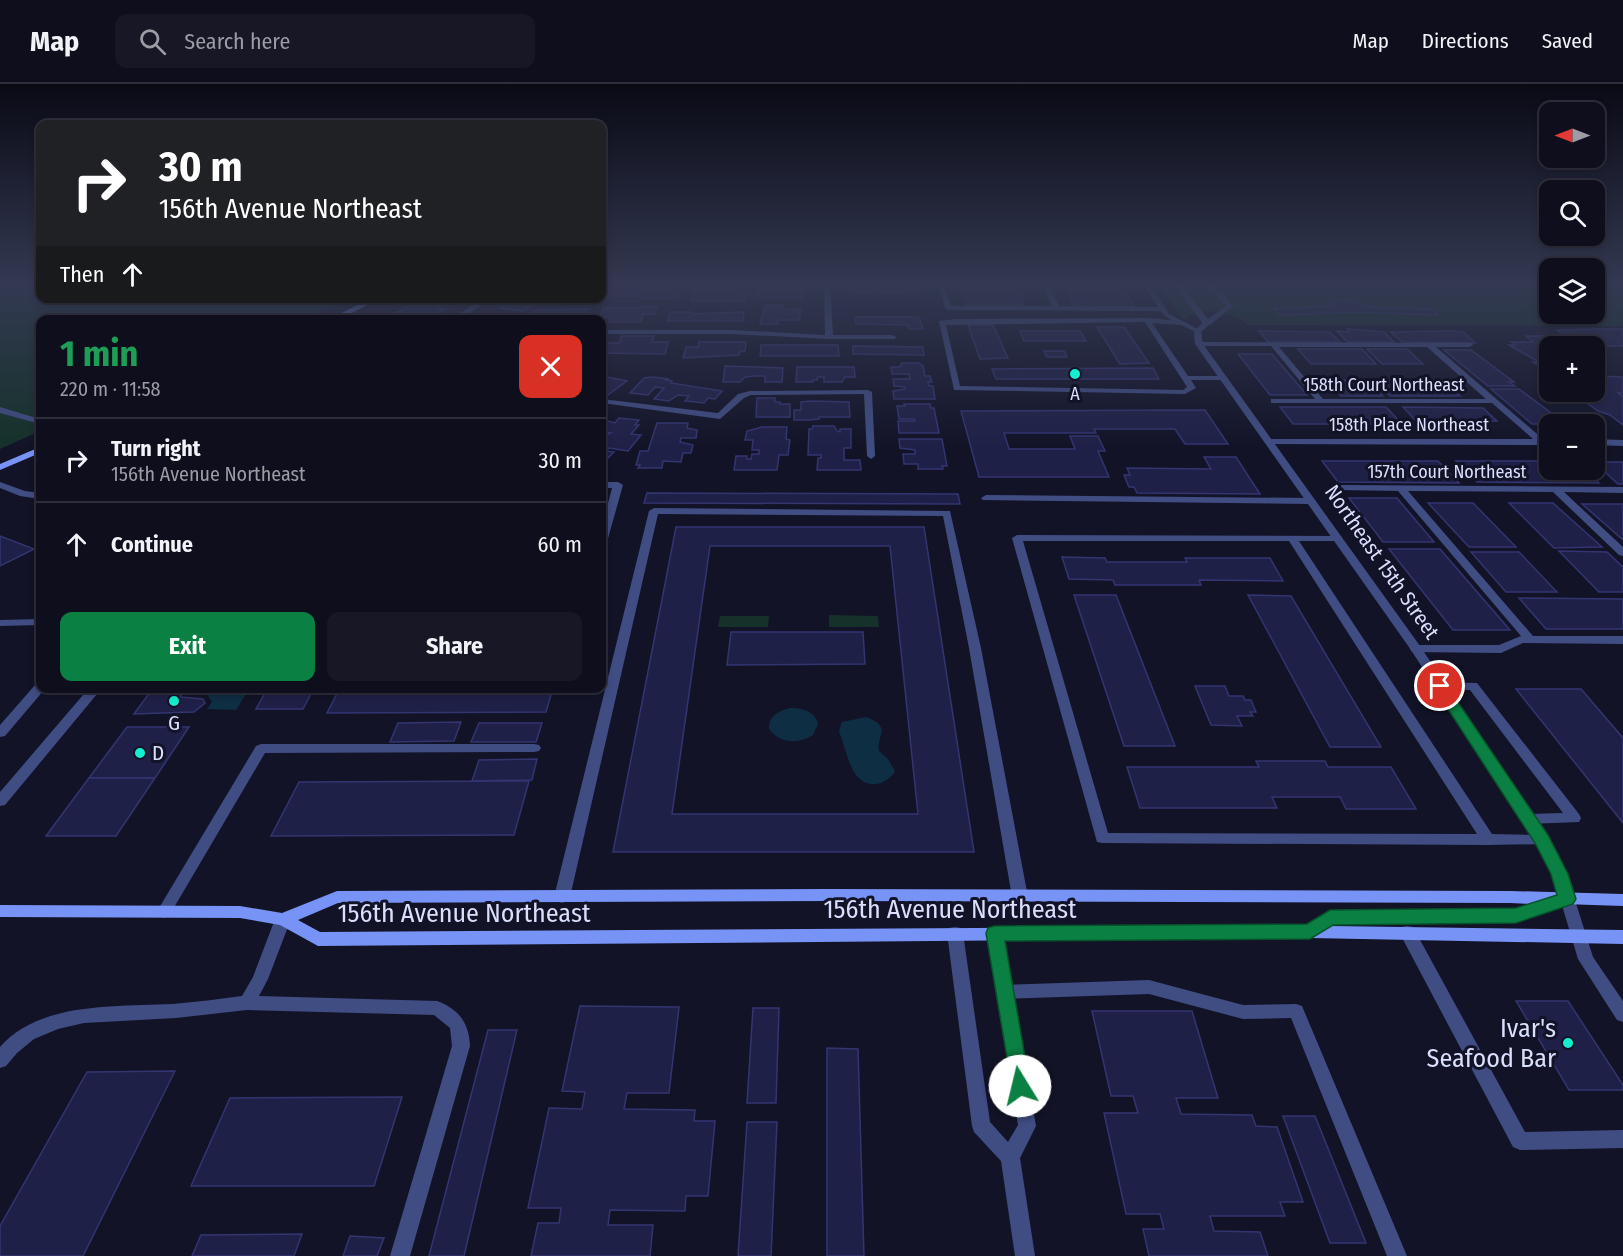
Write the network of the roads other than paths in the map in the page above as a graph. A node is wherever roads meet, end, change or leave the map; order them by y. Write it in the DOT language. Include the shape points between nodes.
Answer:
graph roads {
  1 [pos="946,339"];
  2 [pos="1160,339"];
  3 [pos="1196,339"];
  4 [pos="1199,344"];
  5 [pos="1275,345"];
  6 [pos="1429,345"];
  7 [pos="1469,345"];
  8 [pos="1186,378"];
  9 [pos="1223,378"];
  10 [pos="1274,401"];
  11 [pos="1321,401"];
  12 [pos="1494,401"];
  13 [pos="606,402"];
  14 [pos="0,410"];
  15 [pos="36,421"];
  16 [pos="1539,437"];
  17 [pos="1269,441"];
  18 [pos="1539,442"];
  19 [pos="1605,442"];
  20 [pos="1623,443"];
  21 [pos="36,452"];
  22 [pos="871,456"];
  23 [pos="0,467"];
  24 [pos="0,485"];
  25 [pos="606,485"];
  26 [pos="1342,488"];
  27 [pos="1400,488"];
  28 [pos="1555,489"];
  29 [pos="1623,490"];
  30 [pos="36,496"];
  31 [pos="986,498"];
  32 [pos="1311,501"];
  33 [pos="606,528"];
  34 [pos="1292,538"];
  35 [pos="1337,538"];
  36 [pos="1623,553"];
  37 [pos="36,622"];
  38 [pos="0,623"];
  39 [pos="1530,639"];
  40 [pos="1623,640"];
  41 [pos="1416,649"];
  42 [pos="1440,686"];
  43 [pos="36,692"];
  44 [pos="92,693"];
  45 [pos="0,733"];
  46 [pos="534,748"];
  47 [pos="0,801"];
  48 [pos="1528,819"];
  49 [pos="1488,840"];
  50 [pos="1542,840"];
  51 [pos="562,897"];
  52 [pos="1020,897"];
  53 [pos="1567,899"];
  54 [pos="1623,900"];
  55 [pos="0,911"];
  56 [pos="164,912"];
  57 [pos="283,919"];
  58 [pos="1310,932"];
  59 [pos="1407,932"];
  60 [pos="955,933"];
  61 [pos="994,933"];
  62 [pos="1579,935"];
  63 [pos="1623,937"];
  64 [pos="1005,992"];
  65 [pos="247,1003"];
  66 [pos="1622,1012"];
  67 [pos="0,1060"];
  68 [pos="1623,1139"];
  69 [pos="1010,1157"];
  70 [pos="400,1256"];
  71 [pos="1025,1256"];
  72 [pos="1397,1256"];
  1 -- 8 [label="street" via="957,388 1185,392 1192,388"];
  2 -- 8 [label="street"];
  3 -- 4 [label="street"];
  4 -- 5 [label="street"];
  4 -- 9 [label="street, Northeast 15th Street"];
  5 -- 6 [label="street"];
  5 -- 11 [label="street"];
  6 -- 7 [label="street"];
  6 -- 12 [label="street"];
  8 -- 9 [label="street"];
  9 -- 17 [label="street, Northeast 15th Street"];
  10 -- 11 [label="street, 158th Court Northeast"];
  11 -- 12 [label="street, 158th Court Northeast"];
  12 -- 16 [label="street"];
  13 -- 22 [label="street" via="720,416 741,396 750,393 868,392"];
  14 -- 15 [label="street"];
  17 -- 18 [label="street, 158th Place Northeast"];
  17 -- 32 [label="street, Northeast 15th Street"];
  19 -- 20 [label="street"];
  21 -- 23 [label="main road"];
  24 -- 30 [label="street"];
  25 -- 33 [label="street" via="618,485"];
  26 -- 27 [label="street, 157th Court Northeast"];
  27 -- 28 [label="street, 157th Court Northeast"];
  27 -- 39 [label="street"];
  28 -- 29 [label="street, 157th Court Northeast"];
  28 -- 36 [label="street"];
  31 -- 32 [label="street"];
  32 -- 35 [label="street, Northeast 15th Street"];
  34 -- 35 [label="street"];
  34 -- 49 [label="street"];
  34 -- 49 [label="street" via="1017,538 1102,838"];
  35 -- 41 [label="street, Northeast 15th Street"];
  37 -- 38 [label="street"];
  39 -- 40 [label="street"];
  39 -- 41 [label="street" via="1501,649"];
  41 -- 42 [label="street, Northeast 15th Street"];
  42 -- 48 [label="street, Northeast 15th Street"];
  42 -- 48 [label="street" via="1473,686 1574,818"];
  43 -- 45 [label="street"];
  44 -- 47 [label="street"];
  46 -- 56 [label="street" via="261,749"];
  48 -- 50 [label="street, Northeast 15th Street"];
  49 -- 50 [label="street"];
  50 -- 53 [label="street, Northeast 15th Street" via="1560,874"];
  51 -- 52 [label="main road, 156th Avenue Northeast"];
  51 -- 52 [label="street" via="654,511 946,513"];
  51 -- 57 [label="main road, 156th Avenue Northeast" via="337,897"];
  52 -- 53 [label="main road, 156th Avenue Northeast"];
  53 -- 54 [label="main road, 156th Avenue Northeast"];
  53 -- 58 [label="main road" via="1516,915 1330,918"];
  53 -- 62 [label="street, Northeast 15th Street"];
  55 -- 56 [label="main road, 156th Avenue Northeast"];
  56 -- 57 [label="main road, 156th Avenue Northeast" via="240,912"];
  57 -- 60 [label="main road, 156th Avenue Northeast" via="318,939"];
  57 -- 65 [label="street"];
  58 -- 59 [label="main road, 156th Avenue Northeast"];
  58 -- 61 [label="main road, 156th Avenue Northeast"];
  59 -- 62 [label="main road, 156th Avenue Northeast"];
  59 -- 68 [label="street" via="1520,1141"];
  60 -- 61 [label="main road, 156th Avenue Northeast"];
  60 -- 69 [label="street" via="981,1126"];
  61 -- 64 [label="street"];
  62 -- 63 [label="main road, 156th Avenue Northeast"];
  62 -- 66 [label="street, Northeast 15th Street" via="1586,959"];
  64 -- 69 [label="street" via="1027,1126"];
  64 -- 72 [label="street" via="1149,987 1243,1012 1296,1011"];
  65 -- 67 [label="street" via="84,1016 56,1022 28,1034"];
  65 -- 70 [label="street" via="437,1008 461,1028 461,1046"];
  69 -- 71 [label="street"];
}
